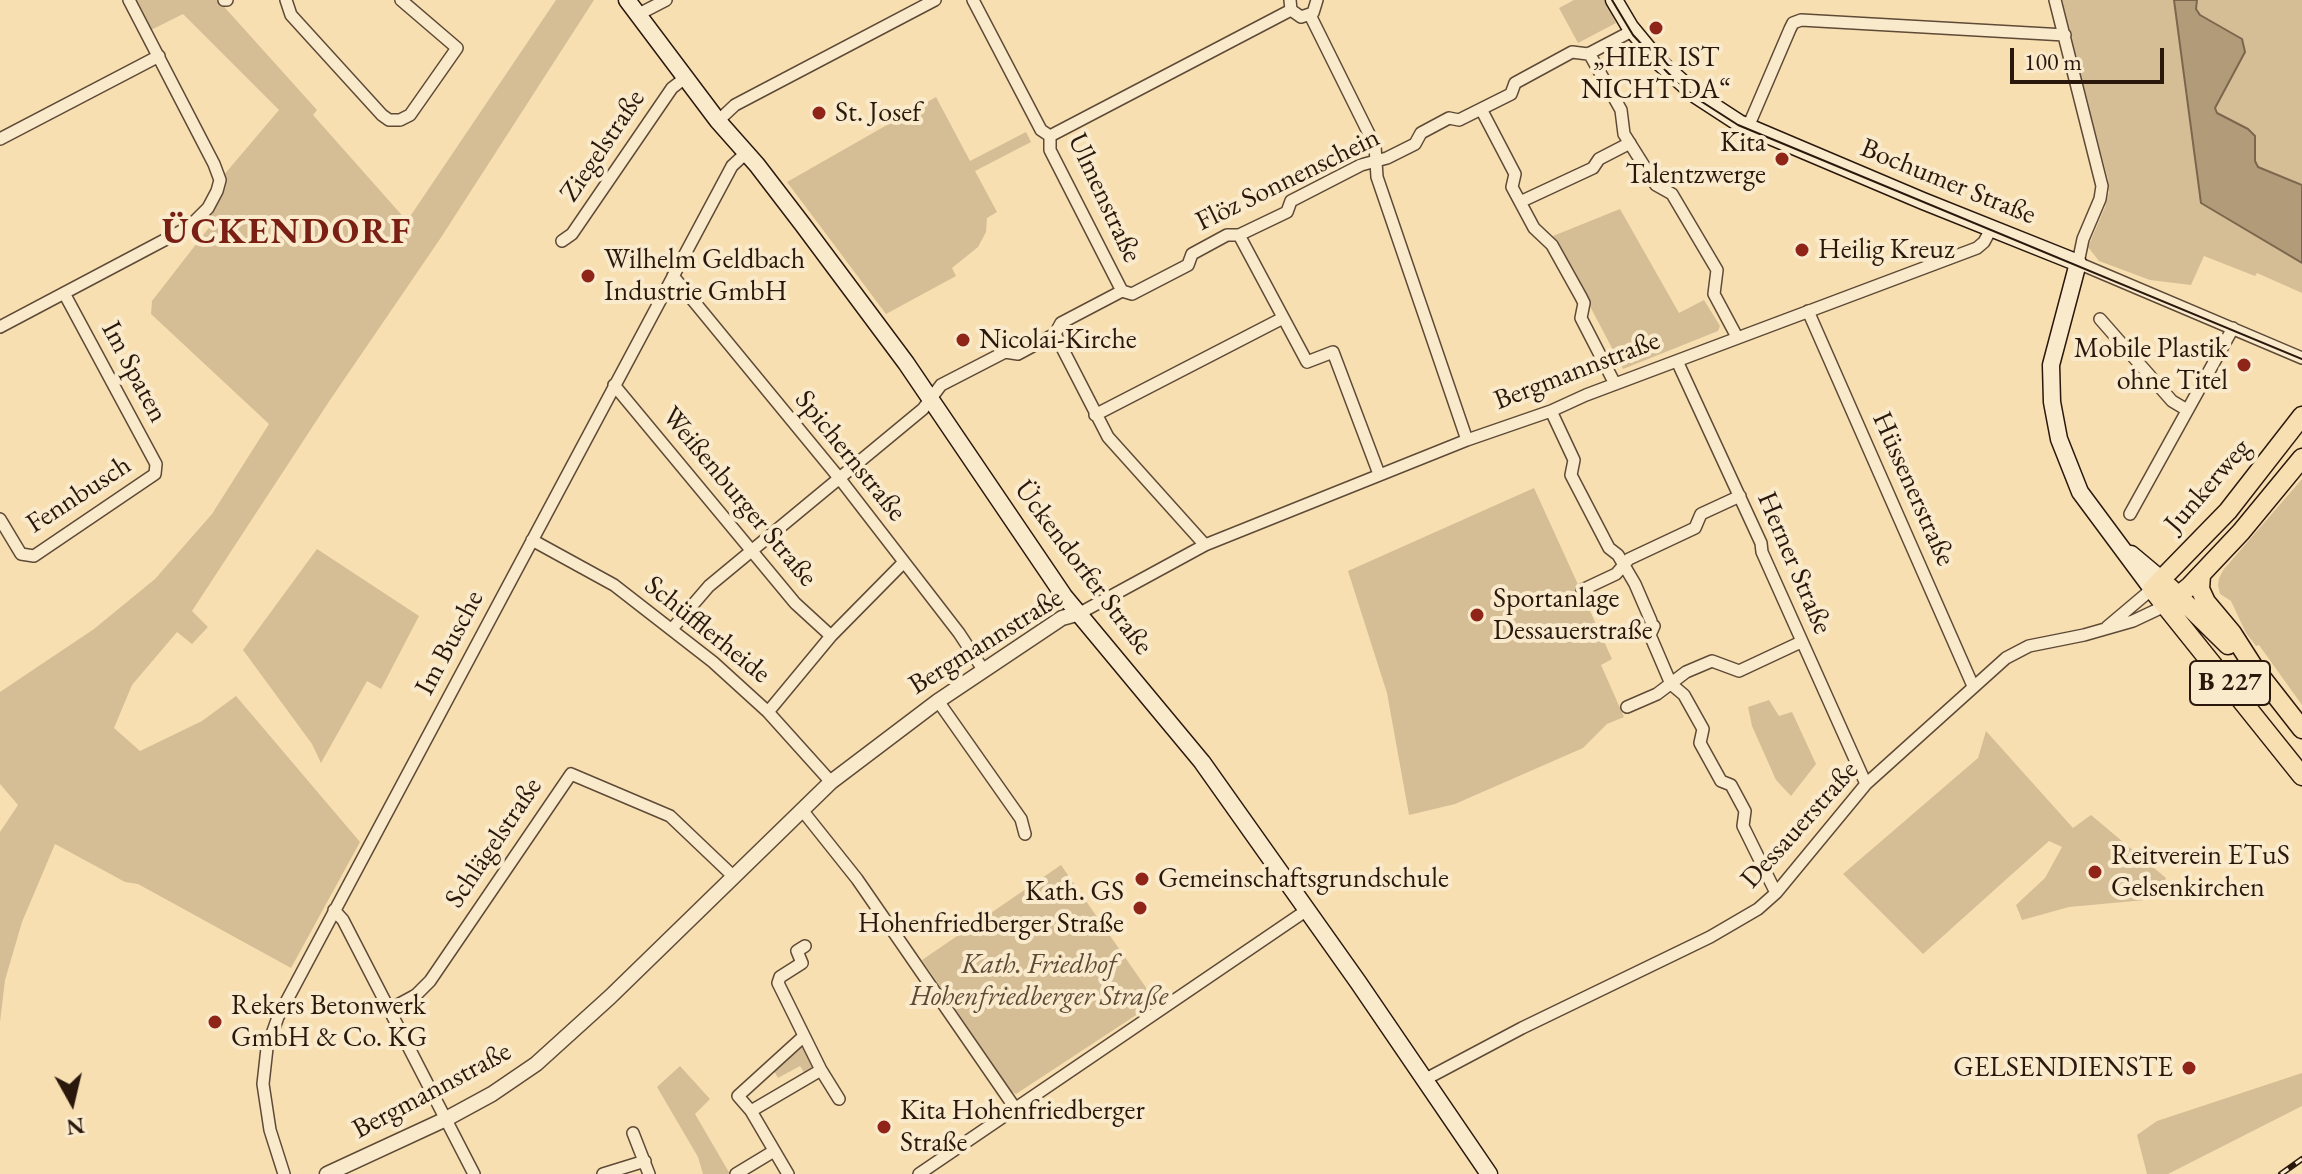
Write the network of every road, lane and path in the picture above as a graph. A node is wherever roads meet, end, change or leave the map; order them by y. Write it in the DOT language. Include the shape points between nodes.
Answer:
graph roads {
  1 [pos="129,0"];
  2 [pos="286,0"];
  3 [pos="401,0"];
  4 [pos="627,0"];
  5 [pos="666,0"];
  6 [pos="935,0"];
  7 [pos="973,0"];
  8 [pos="1317,0"];
  9 [pos="1614,0"];
  10 [pos="2055,0"];
  11 [pos="1291,5"];
  12 [pos="637,15"];
  13 [pos="1310,15"];
  14 [pos="1632,31"];
  15 [pos="2065,35"];
  16 [pos="1589,53"];
  17 [pos="159,56"];
  18 [pos="685,78"];
  19 [pos="1481,109"];
  20 [pos="718,121"];
  21 [pos="1748,127"];
  22 [pos="1050,136"];
  23 [pos="0,139"];
  24 [pos="1630,143"];
  25 [pos="746,153"];
  26 [pos="1377,161"];
  27 [pos="1520,202"];
  28 [pos="1992,227"];
  29 [pos="1239,235"];
  30 [pos="562,241"];
  31 [pos="2078,263"];
  32 [pos="673,276"];
  33 [pos="1122,291"];
  34 [pos="64,293"];
  35 [pos="1808,311"];
  36 [pos="1283,318"];
  37 [pos="2100,319"];
  38 [pos="0,327"];
  39 [pos="2233,328"];
  40 [pos="1055,334"];
  41 [pos="1737,337"];
  42 [pos="2302,358"];
  43 [pos="1677,361"];
  44 [pos="1615,384"];
  45 [pos="614,385"];
  46 [pos="931,401"];
  47 [pos="2187,410"];
  48 [pos="1551,411"];
  49 [pos="1095,415"];
  50 [pos="2302,416"];
  51 [pos="1467,440"];
  52 [pos="2302,458"];
  53 [pos="155,474"];
  54 [pos="1379,474"];
  55 [pos="840,479"];
  56 [pos="1740,496"];
  57 [pos="2130,514"];
  58 [pos="0,519"];
  59 [pos="532,540"];
  60 [pos="1205,545"];
  61 [pos="752,551"];
  62 [pos="904,562"];
  63 [pos="1623,566"];
  64 [pos="2201,575"];
  65 [pos="2157,584"];
  66 [pos="1582,590"];
  67 [pos="2172,601"];
  68 [pos="1080,613"];
  69 [pos="2107,628"];
  70 [pos="672,629"];
  71 [pos="831,636"];
  72 [pos="1801,642"];
  73 [pos="2255,669"];
  74 [pos="984,671"];
  75 [pos="1671,684"];
  76 [pos="1973,686"];
  77 [pos="938,701"];
  78 [pos="1627,707"];
  79 [pos="768,712"];
  80 [pos="2302,729"];
  81 [pos="2302,776"];
  82 [pos="831,782"];
  83 [pos="1866,784"];
  84 [pos="802,810"];
  85 [pos="1025,834"];
  86 [pos="733,876"];
  87 [pos="1776,893"];
  88 [pos="334,910"];
  89 [pos="1307,910"];
  90 [pos="805,946"];
  91 [pos="390,1009"];
  92 [pos="804,1036"];
  93 [pos="821,1070"];
  94 [pos="1424,1080"];
  95 [pos="839,1099"];
  96 [pos="1015,1108"];
  97 [pos="751,1111"];
  98 [pos="446,1119"];
  99 [pos="633,1133"];
  100 [pos="774,1151"];
  101 [pos="645,1161"];
  102 [pos="630,1170"];
  103 [pos="284,1174"];
  104 [pos="327,1174"];
  105 [pos="474,1174"];
  106 [pos="603,1174"];
  107 [pos="649,1174"];
  108 [pos="736,1174"];
  109 [pos="788,1174"];
  110 [pos="919,1174"];
  111 [pos="1489,1174"];
  1 -- 17 [label="street"];
  2 -- 3 [label="street" via="291,15 382,115 400,120 410,115 457,48"];
  4 -- 12 [label="main road, Ückendorfer Straße"];
  5 -- 12 [label="street"];
  6 -- 20 [label="street" via="735,105"];
  7 -- 22 [label="street, Ulmenstraße" via="1041,130"];
  8 -- 13 [label="street"];
  9 -- 14 [label="main road, Bochumer Straße"];
  10 -- 15 [label="street"];
  11 -- 13 [label="street" via="1297,16"];
  11 -- 22 [label="street"];
  12 -- 18 [label="main road, Ückendorfer Straße"];
  13 -- 26 [label="street" via="1375,146"];
  14 -- 16 [label="street, Flöz Sonnenschein"];
  14 -- 21 [label="main road, Bochumer Straße" via="1696,95"];
  15 -- 21 [label="street" via="1801,20 1790,29"];
  15 -- 31 [label="street" via="2102,186"];
  16 -- 19 [label="street, Flöz Sonnenschein" via="1572,52"];
  16 -- 24 [label="street" via="1621,110"];
  17 -- 23 [label="street"];
  17 -- 34 [label="street" via="220,180 217,191 189,227"];
  18 -- 20 [label="main road, Ückendorfer Straße"];
  18 -- 30 [label="street, Ziegelstraße" via="672,88 572,234"];
  19 -- 26 [label="street, Flöz Sonnenschein" via="1459,120 1449,118 1421,133 1415,144"];
  19 -- 27 [label="street" via="1515,174 1512,187"];
  20 -- 25 [label="main road, Ückendorfer Straße"];
  21 -- 28 [label="main road, Bochumer Straße"];
  22 -- 33 [label="street, Ulmenstraße" via="1050,150"];
  24 -- 27 [label="street" via="1599,159 1593,168"];
  24 -- 41 [label="street" via="1656,185 1672,194 1717,270 1714,294"];
  25 -- 32 [label="street, Im Busche" via="732,166"];
  25 -- 46 [label="main road, Ückendorfer Straße"];
  26 -- 29 [label="street, Flöz Sonnenschein" via="1291,201 1287,212"];
  26 -- 51 [label="street" via="1377,177"];
  27 -- 44 [label="street" via="1581,297 1581,318"];
  28 -- 31 [label="main road, Bochumer Straße"];
  28 -- 35 [label="street, Bergmannstraße" via="1977,248"];
  29 -- 33 [label="street, Flöz Sonnenschein" via="1227,235 1192,254 1188,265 1132,294"];
  29 -- 36 [label="street"];
  31 -- 39 [label="street, Bochumer Straße"];
  31 -- 65 [label="main road" via="2053,351 2052,402 2059,439 2080,492 2117,544"];
  32 -- 45 [label="street, Im Busche"];
  32 -- 55 [label="street, Spichernstraße"];
  33 -- 40 [label="street, Flöz Sonnenschein" via="1061,323"];
  34 -- 38 [label="street"];
  34 -- 53 [label="street, Im Spaten" via="156,464"];
  35 -- 41 [label="street, Bergmannstraße"];
  35 -- 76 [label="street, Hüssenerstraße"];
  36 -- 49 [label="street"];
  36 -- 54 [label="street" via="1307,362 1333,352"];
  37 -- 47 [label="street" via="2172,401"];
  39 -- 42 [label="street, Bochumer Straße"];
  39 -- 47 [label="street"];
  40 -- 46 [label="street, Flöz Sonnenschein" via="941,385"];
  40 -- 49 [label="street"];
  41 -- 43 [label="street, Bergmannstraße"];
  43 -- 44 [label="street, Bergmannstraße"];
  43 -- 56 [label="street, Herner Straße"];
  44 -- 48 [label="street, Bergmannstraße"];
  45 -- 59 [label="street, Im Busche"];
  45 -- 61 [label="street, Weißenburger Straße"];
  46 -- 55 [label="street, Flöz Sonnenschein"];
  46 -- 68 [label="main road, Ückendorfer Straße"];
  47 -- 57 [label="street"];
  48 -- 51 [label="street, Bergmannstraße"];
  48 -- 63 [label="street" via="1574,460 1571,475"];
  49 -- 60 [label="street" via="1108,437"];
  50 -- 65 [label="main road, Junkerweg" via="2243,494"];
  51 -- 54 [label="street, Bergmannstraße"];
  52 -- 64 [label="main road, Junkerweg"];
  53 -- 58 [label="street, Fennbusch" via="34,556 21,554"];
  54 -- 60 [label="street, Bergmannstraße"];
  55 -- 61 [label="street, Flöz Sonnenschein"];
  55 -- 62 [label="street, Spichernstraße"];
  56 -- 63 [label="street" via="1701,514 1695,528"];
  56 -- 72 [label="street, Herner Straße"];
  59 -- 70 [label="street, Schüfflerheide" via="614,585"];
  59 -- 88 [label="street, Im Busche"];
  60 -- 68 [label="street, Bergmannstraße"];
  61 -- 70 [label="street, Flöz Sonnenschein" via="709,586"];
  61 -- 71 [label="street, Weißenburger Straße"];
  62 -- 71 [label="street"];
  62 -- 74 [label="street, Spichernstraße"];
  63 -- 66 [label="street"];
  63 -- 75 [label="street" via="1652,623 1650,635"];
  64 -- 67 [label="main road, Junkerweg"];
  64 -- 73 [label="main road, B 227" via="2202,595"];
  65 -- 67 [label="main road"];
  65 -- 69 [label="street, Dessauerstraße"];
  67 -- 69 [label="street, Dessauerstraße"];
  67 -- 73 [label="main road"];
  67 -- 81 [label="main road, B 227"];
  68 -- 74 [label="street, Bergmannstraße" via="1062,618"];
  68 -- 89 [label="main road, Ückendorfer Straße" via="1202,762"];
  69 -- 76 [label="street, Dessauerstraße" via="2018,651"];
  70 -- 79 [label="street, Schüfflerheide"];
  71 -- 79 [label="street"];
  72 -- 75 [label="street" via="1739,671 1712,661"];
  72 -- 83 [label="street, Herner Straße"];
  73 -- 80 [label="main road, B 227"];
  74 -- 77 [label="street, Bergmannstraße"];
  75 -- 78 [label="street"];
  75 -- 87 [label="street" via="1684,695 1703,729 1700,743 1745,811 1743,826"];
  76 -- 83 [label="street, Dessauerstraße"];
  77 -- 82 [label="street, Bergmannstraße"];
  77 -- 85 [label="street" via="1021,819"];
  79 -- 82 [label="street, Schüfflerheide"];
  82 -- 84 [label="street, Bergmannstraße"];
  83 -- 87 [label="street, Dessauerstraße"];
  84 -- 86 [label="street, Bergmannstraße"];
  84 -- 96 [label="street" via="857,879"];
  86 -- 91 [label="street, Schlägelstraße" via="670,816 571,774 430,981"];
  86 -- 98 [label="street, Bergmannstraße" via="558,1047 515,1080"];
  87 -- 94 [label="street, Dessauerstraße" via="1737,923"];
  88 -- 91 [label="street"];
  88 -- 103 [label="street, Im Busche" via="267,1048 264,1100"];
  89 -- 94 [label="main road, Ückendorfer Straße"];
  89 -- 96 [label="street"];
  90 -- 92 [label="street" via="797,951 802,963 778,980"];
  91 -- 98 [label="street"];
  92 -- 93 [label="street"];
  92 -- 97 [label="street" via="738,1096"];
  93 -- 95 [label="street"];
  93 -- 97 [label="street"];
  94 -- 111 [label="main road, Ückendorfer Straße"];
  96 -- 110 [label="street"];
  97 -- 100 [label="street"];
  98 -- 104 [label="street, Bergmannstraße"];
  98 -- 105 [label="street"];
  99 -- 101 [label="street"];
  100 -- 108 [label="street"];
  100 -- 109 [label="street"];
  101 -- 102 [label="street"];
  101 -- 107 [label="street"];
  102 -- 106 [label="street"];
}
